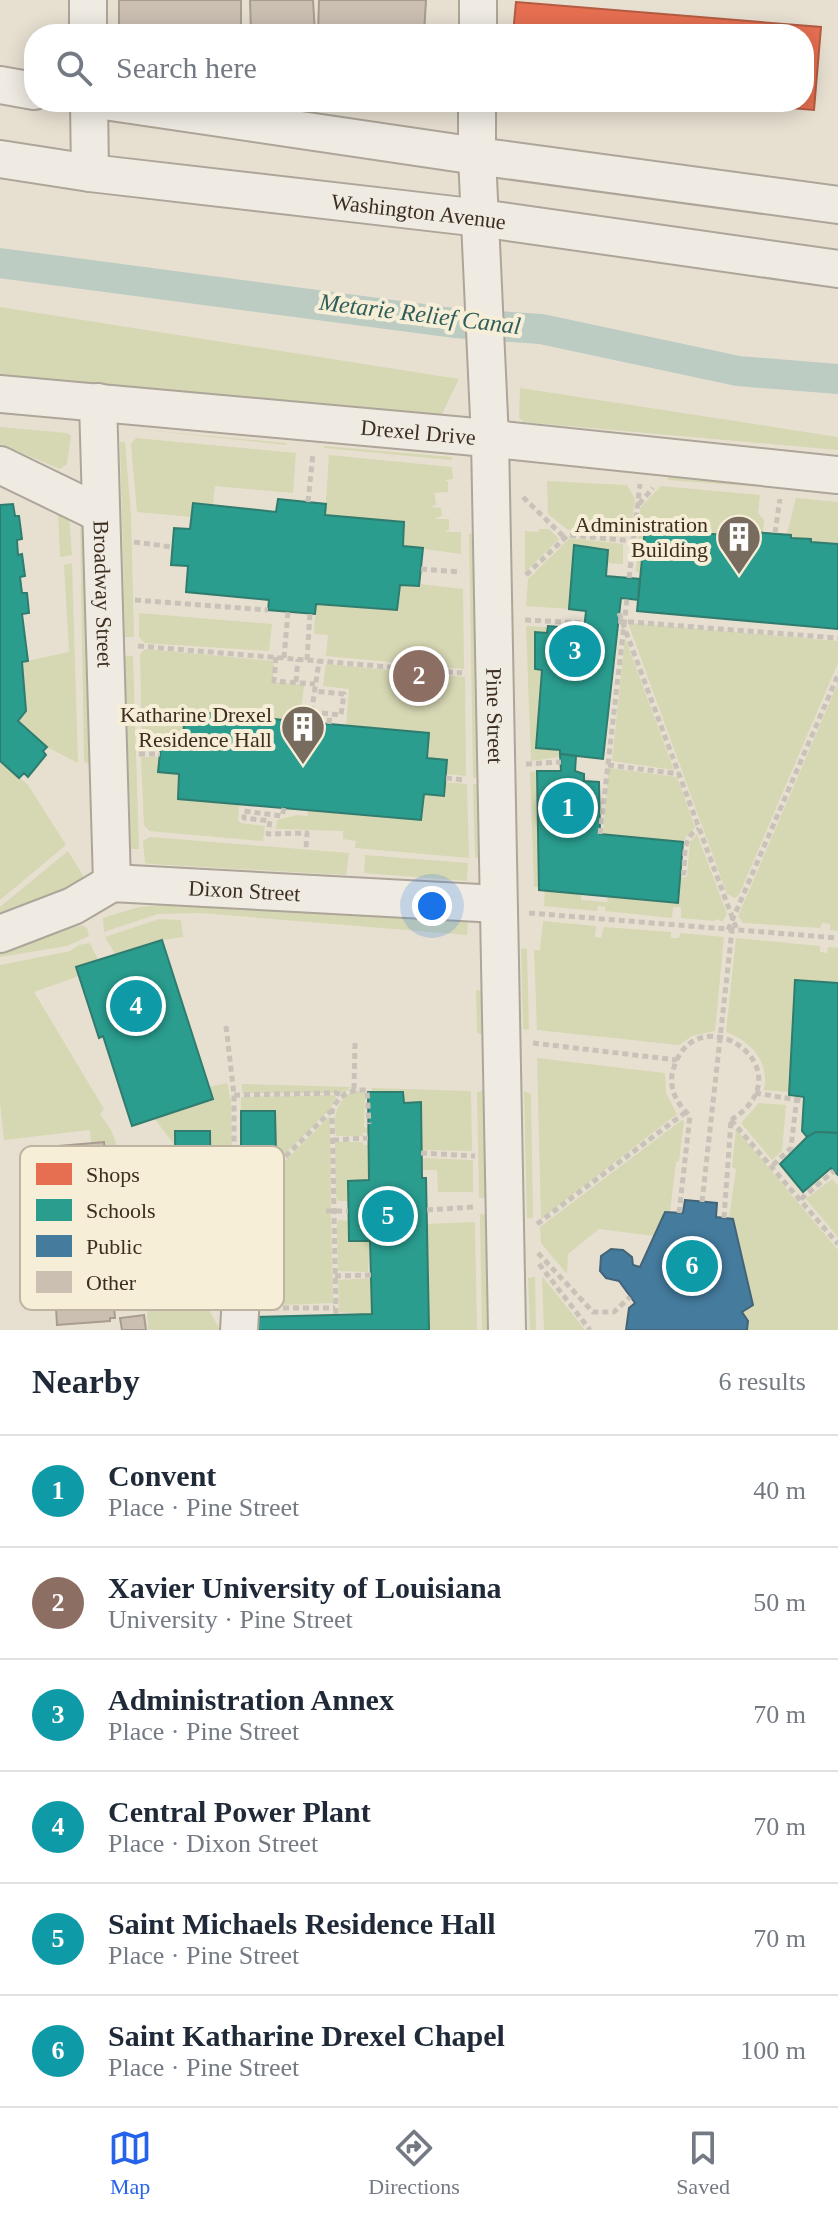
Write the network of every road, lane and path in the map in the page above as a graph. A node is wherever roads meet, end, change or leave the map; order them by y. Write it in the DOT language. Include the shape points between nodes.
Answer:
graph roads {
  1 [pos="88,0"];
  2 [pos="478,0"];
  3 [pos="88,24"];
  4 [pos="478,24"];
  5 [pos="0,85"];
  6 [pos="24,89"];
  7 [pos="89,112"];
  8 [pos="179,112"];
  9 [pos="477,112"];
  10 [pos="477,156"];
  11 [pos="0,159"];
  12 [pos="90,173"];
  13 [pos="838,205"];
  14 [pos="480,218"];
  15 [pos="838,269"];
  16 [pos="0,394"];
  17 [pos="98,402"];
  18 [pos="490,439"];
  19 [pos="313,452"];
  20 [pos="0,465"];
  21 [pos="838,475"];
  22 [pos="640,479"];
  23 [pos="660,481"];
  24 [pos="781,492"];
  25 [pos="520,494"];
  26 [pos="308,502"];
  27 [pos="637,505"];
  28 [pos="101,514"];
  29 [pos="775,533"];
  30 [pos="565,538"];
  31 [pos="633,541"];
  32 [pos="134,542"];
  33 [pos="172,547"];
  34 [pos="421,569"];
  35 [pos="466,572"];
  36 [pos="522,578"];
  37 [pos="629,578"];
  38 [pos="627,599"];
  39 [pos="135,600"];
  40 [pos="268,610"];
  41 [pos="288,612"];
  42 [pos="310,613"];
  43 [pos="619,613"];
  44 [pos="523,620"];
  45 [pos="621,621"];
  46 [pos="584,623"];
  47 [pos="838,638"];
  48 [pos="135,646"];
  49 [pos="280,658"];
  50 [pos="298,659"];
  51 [pos="307,660"];
  52 [pos="319,661"];
  53 [pos="467,674"];
  54 [pos="838,675"];
  55 [pos="296,683"];
  56 [pos="315,688"];
  57 [pos="312,712"];
  58 [pos="330,714"];
  59 [pos="310,722"];
  60 [pos="329,724"];
  61 [pos="139,754"];
  62 [pos="160,754"];
  63 [pos="561,762"];
  64 [pos="526,764"];
  65 [pos="608,765"];
  66 [pos="679,774"];
  67 [pos="446,778"];
  68 [pos="470,780"];
  69 [pos="284,808"];
  70 [pos="699,829"];
  71 [pos="600,834"];
  72 [pos="306,848"];
  73 [pos="681,873"];
  74 [pos="112,883"];
  75 [pos="514,908"];
  76 [pos="732,919"];
  77 [pos="732,930"];
  78 [pos="0,934"];
  79 [pos="838,938"];
  80 [pos="226,1026"];
  81 [pos="720,1036"];
  82 [pos="355,1043"];
  83 [pos="533,1043"];
  84 [pos="677,1060"];
  85 [pos="354,1089"];
  86 [pos="755,1093"];
  87 [pos="234,1095"];
  88 [pos="343,1096"];
  89 [pos="332,1111"];
  90 [pos="686,1112"];
  91 [pos="731,1120"];
  92 [pos="369,1124"];
  93 [pos="368,1138"];
  94 [pos="333,1140"];
  95 [pos="235,1146"];
  96 [pos="421,1153"];
  97 [pos="476,1156"];
  98 [pos="284,1159"];
  99 [pos="773,1165"];
  100 [pos="834,1171"];
  101 [pos="801,1199"];
  102 [pos="702,1202"];
  103 [pos="477,1207"];
  104 [pos="427,1210"];
  105 [pos="326,1211"];
  106 [pos="348,1211"];
  107 [pos="334,1212"];
  108 [pos="679,1213"];
  109 [pos="724,1218"];
  110 [pos="537,1224"];
  111 [pos="838,1244"];
  112 [pos="538,1252"];
  113 [pos="538,1263"];
  114 [pos="371,1275"];
  115 [pos="335,1276"];
  116 [pos="630,1297"];
  117 [pos="284,1308"];
  118 [pos="507,1330"];
  119 [pos="590,1330"];
  1 -- 3 [label="street"];
  2 -- 4 [label="street"];
  5 -- 6 [label="street"];
  7 -- 12 [label="street"];
  8 -- 10 [label="street"];
  9 -- 10 [label="street, Pine Street"];
  10 -- 13 [label="street"];
  10 -- 14 [label="street, Pine Street"];
  11 -- 12 [label="street, Washington Avenue"];
  12 -- 14 [label="street, Washington Avenue"];
  14 -- 15 [label="street, Washington Avenue"];
  14 -- 18 [label="street, Pine Street"];
  16 -- 17 [label="street, Drexel Drive"];
  17 -- 18 [label="street, Drexel Drive"];
  17 -- 28 [label="street, Broadway Street"];
  18 -- 21 [label="street, Drexel Drive"];
  18 -- 75 [label="street, Pine Street"];
  19 -- 26 [label="path"];
  20 -- 28 [label="street"];
  22 -- 27 [label="path"];
  23 -- 27 [label="path"];
  24 -- 29 [label="path"];
  25 -- 30 [label="path"];
  27 -- 31 [label="path"];
  28 -- 74 [label="street, Broadway Street"];
  30 -- 31 [label="path"];
  30 -- 36 [label="path"];
  31 -- 37 [label="path"];
  32 -- 33 [label="path"];
  34 -- 35 [label="path"];
  38 -- 45 [label="path"];
  39 -- 40 [label="path"];
  41 -- 49 [label="path"];
  42 -- 51 [label="path"];
  43 -- 45 [label="path"];
  44 -- 46 [label="path"];
  45 -- 47 [label="path"];
  45 -- 65 [label="path"];
  45 -- 66 [label="path"];
  48 -- 49 [label="path"];
  49 -- 50 [label="path"];
  49 -- 55 [label="path" via="274,681"];
  50 -- 51 [label="path"];
  50 -- 55 [label="path"];
  51 -- 52 [label="path"];
  52 -- 53 [label="path"];
  52 -- 56 [label="path"];
  54 -- 76 [label="path"];
  55 -- 56 [label="path"];
  56 -- 57 [label="path"];
  56 -- 58 [label="path" via="344,694 341,715"];
  57 -- 58 [label="path"];
  57 -- 59 [label="path"];
  58 -- 60 [label="path"];
  61 -- 62 [label="path"];
  63 -- 64 [label="path"];
  65 -- 66 [label="path"];
  65 -- 71 [label="path"];
  66 -- 70 [label="path"];
  67 -- 68 [label="path"];
  69 -- 72 [label="path" via="282,816 244,811 244,818 270,821 268,834 307,833"];
  70 -- 73 [label="path" via="689,835"];
  70 -- 76 [label="path"];
  74 -- 75 [label="street, Dixon Street"];
  74 -- 78 [label="street" via="73,906"];
  75 -- 77 [label="path"];
  75 -- 118 [label="street, Pine Street"];
  76 -- 77 [label="path"];
  77 -- 79 [label="path"];
  77 -- 81 [label="path"];
  80 -- 87 [label="path"];
  81 -- 84 [label="path" via="693,1043"];
  81 -- 86 [label="path" via="754,1060"];
  81 -- 102 [label="path"];
  82 -- 85 [label="path"];
  83 -- 84 [label="path"];
  84 -- 90 [label="path" via="673,1093"];
  85 -- 88 [label="path"];
  85 -- 92 [label="path" via="367,1090"];
  86 -- 91 [label="path"];
  86 -- 99 [label="path" via="800,1099 791,1148"];
  87 -- 88 [label="path"];
  87 -- 95 [label="path"];
  88 -- 89 [label="path"];
  89 -- 94 [label="path"];
  89 -- 98 [label="path"];
  90 -- 108 [label="path" via="690,1116"];
  90 -- 110 [label="path"];
  91 -- 99 [label="path"];
  91 -- 109 [label="path"];
  93 -- 94 [label="path"];
  94 -- 107 [label="path"];
  96 -- 97 [label="path"];
  99 -- 101 [label="path"];
  100 -- 101 [label="path"];
  101 -- 111 [label="path"];
  103 -- 104 [label="path"];
  105 -- 107 [label="path"];
  106 -- 107 [label="path"];
  107 -- 115 [label="path"];
  112 -- 116 [label="path" via="593,1312 614,1312"];
  113 -- 119 [label="path"];
  114 -- 115 [label="path"];
  115 -- 117 [label="path" via="336,1311"];
}
